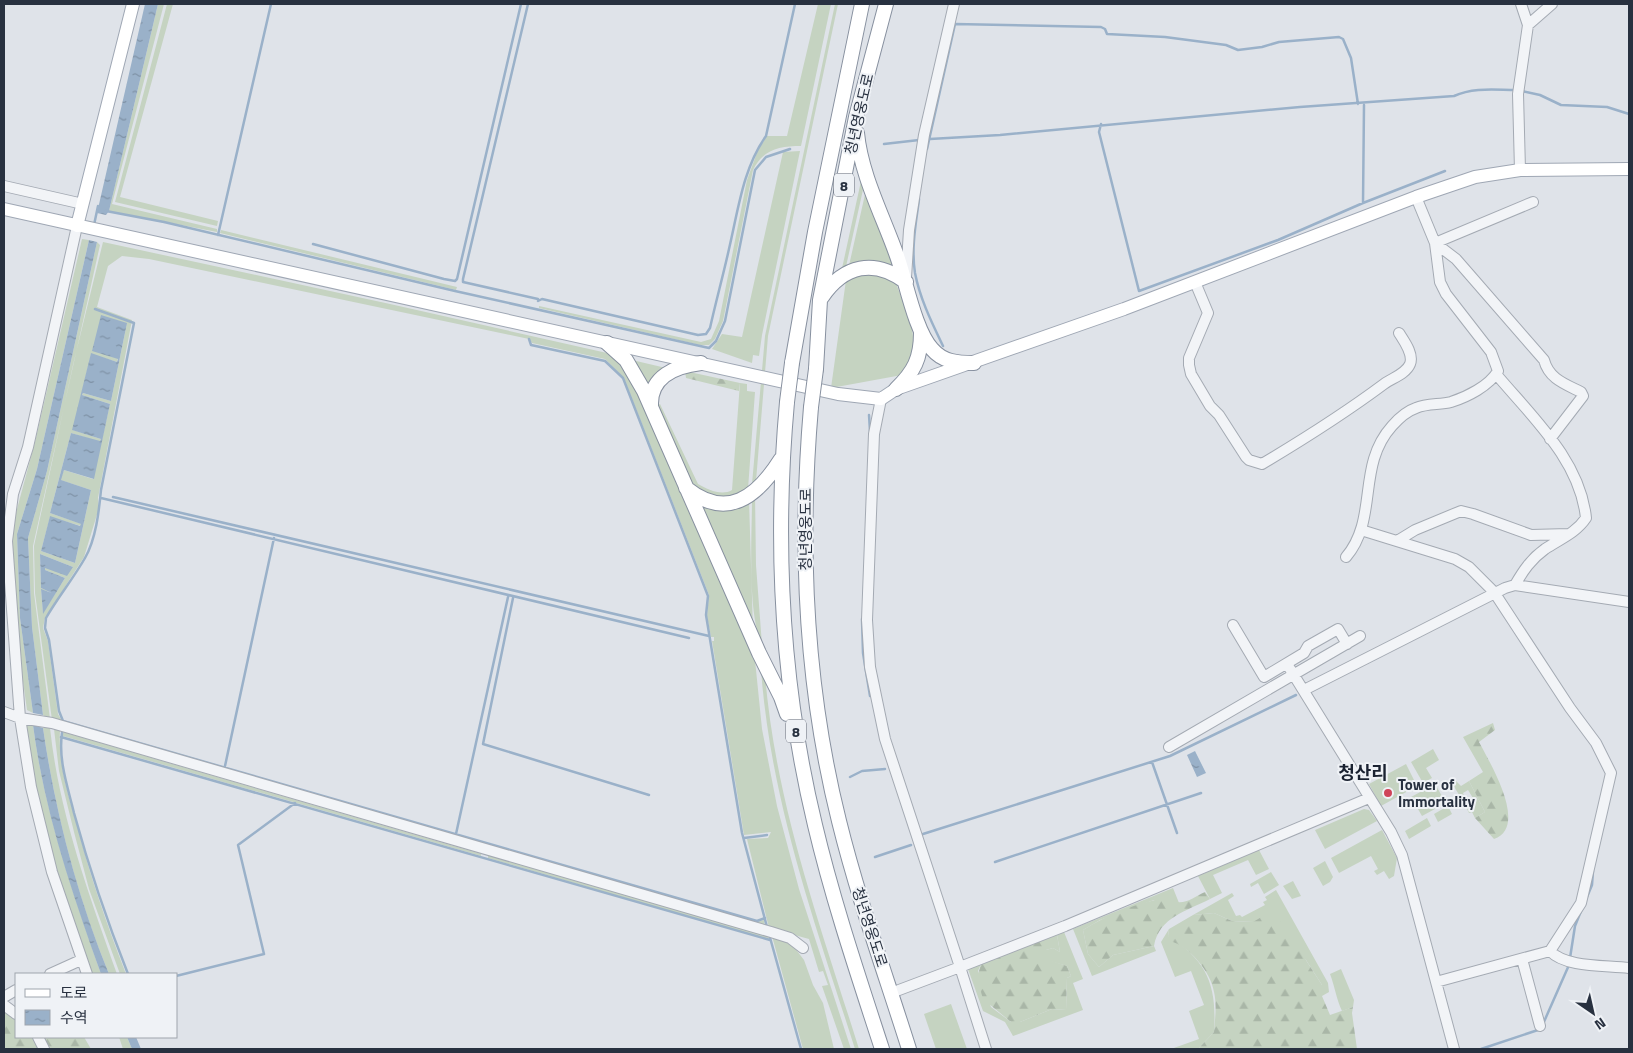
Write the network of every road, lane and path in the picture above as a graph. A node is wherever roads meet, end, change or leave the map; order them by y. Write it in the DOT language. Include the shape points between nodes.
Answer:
graph roads {
  1 [pos="133,4"];
  2 [pos="862,4"];
  3 [pos="886,4"];
  4 [pos="954,4"];
  5 [pos="1522,4"];
  6 [pos="1552,4"];
  7 [pos="1528,25"];
  8 [pos="856,117"];
  9 [pos="1629,169"];
  10 [pos="1520,170"];
  11 [pos="4,186"];
  12 [pos="1416,197"];
  13 [pos="1533,202"];
  14 [pos="83,204"];
  15 [pos="4,208"];
  16 [pos="81,227"];
  17 [pos="1435,243"];
  18 [pos="906,282"];
  19 [pos="1195,282"];
  20 [pos="820,300"];
  21 [pos="1399,332"];
  22 [pos="921,333"];
  23 [pos="607,343"];
  24 [pos="701,363"];
  25 [pos="974,363"];
  26 [pos="1496,374"];
  27 [pos="896,390"];
  28 [pos="881,399"];
  29 [pos="651,410"];
  30 [pos="1550,439"];
  31 [pos="782,457"];
  32 [pos="686,488"];
  33 [pos="1361,530"];
  34 [pos="1570,534"];
  35 [pos="1397,541"];
  36 [pos="1346,557"];
  37 [pos="1515,585"];
  38 [pos="1494,592"];
  39 [pos="1629,602"];
  40 [pos="1233,624"];
  41 [pos="1360,636"];
  42 [pos="1346,644"];
  43 [pos="1286,664"];
  44 [pos="1294,676"];
  45 [pos="1304,690"];
  46 [pos="4,712"];
  47 [pos="20,718"];
  48 [pos="1169,747"];
  49 [pos="802,765"];
  50 [pos="1369,798"];
  51 [pos="803,948"];
  52 [pos="1550,951"];
  53 [pos="1522,959"];
  54 [pos="80,960"];
  55 [pos="960,967"];
  56 [pos="1629,968"];
  57 [pos="52,973"];
  58 [pos="86,973"];
  59 [pos="1436,982"];
  60 [pos="15,991"];
  61 [pos="891,992"];
  62 [pos="4,997"];
  63 [pos="4,1005"];
  64 [pos="15,1013"];
  65 [pos="1540,1026"];
  66 [pos="882,1049"];
  67 [pos="909,1049"];
  68 [pos="986,1049"];
  69 [pos="1454,1049"];
  1 -- 14 [label="main road"];
  2 -- 31 [label="highway, 청년영웅도로 / 8, bridge" via="815,232 792,363"];
  3 -- 8 [label="highway, 청년영웅도로 / 8"];
  4 -- 18 [label="street" via="923,140 909,230"];
  5 -- 7 [label="street"];
  6 -- 7 [label="street"];
  7 -- 10 [label="street" via="1518,94"];
  8 -- 18 [label="highway" via="863,164"];
  8 -- 20 [label="highway, 청년영웅도로 / 8"];
  9 -- 10 [label="main road"];
  10 -- 12 [label="main road" via="1475,177"];
  11 -- 14 [label="street"];
  12 -- 17 [label="street"];
  12 -- 19 [label="main road"];
  13 -- 17 [label="street"];
  14 -- 16 [label="main road"];
  15 -- 16 [label="main road"];
  16 -- 23 [label="main road"];
  16 -- 47 [label="street" via="28,447 13,494 7,541"];
  17 -- 26 [label="street" via="1440,282 1491,352"];
  17 -- 30 [label="street" via="1456,259 1544,360 1546,370 1584,396"];
  18 -- 20 [label="highway" via="883,269 855,270 840,277"];
  18 -- 22 [label="highway"];
  19 -- 21 [label="street" via="1208,313 1189,358 1191,374 1246,457 1262,464 1408,370 1409,352"];
  19 -- 25 [label="main road"];
  20 -- 61 [label="highway, 청년영웅도로 / 8, bridge" via="804,510 810,656 838,819 866,920"];
  22 -- 25 [label="highway" via="944,359"];
  22 -- 27 [label="highway" via="917,364"];
  23 -- 24 [label="main road"];
  23 -- 29 [label="highway" via="634,372"];
  24 -- 28 [label="main road" via="838,394"];
  24 -- 29 [label="highway" via="676,368 662,378 651,396"];
  25 -- 27 [label="main road"];
  26 -- 30 [label="street"];
  26 -- 33 [label="street" via="1469,394 1407,412 1392,426 1370,464"];
  27 -- 28 [label="main road"];
  28 -- 55 [label="street" via="874,434 867,620 870,667 885,739"];
  29 -- 32 [label="highway"];
  30 -- 34 [label="street" via="1572,469 1581,489 1586,518 1580,528"];
  31 -- 32 [label="highway" via="761,486 731,504 705,501"];
  31 -- 49 [label="highway, 청년영웅도로 / 8" via="779,509 781,609"];
  32 -- 49 [label="highway" via="781,697"];
  33 -- 35 [label="street"];
  33 -- 36 [label="street" via="1356,545"];
  34 -- 35 [label="street" via="1531,535 1461,511"];
  34 -- 37 [label="street" via="1526,565"];
  35 -- 38 [label="street" via="1455,559 1469,567"];
  37 -- 38 [label="street"];
  37 -- 39 [label="street"];
  38 -- 45 [label="street"];
  38 -- 52 [label="street" via="1596,743 1611,773 1581,903"];
  40 -- 43 [label="street" via="1264,677"];
  41 -- 42 [label="street"];
  42 -- 43 [label="street" via="1338,629 1308,646 1304,653"];
  42 -- 44 [label="street"];
  43 -- 44 [label="street"];
  44 -- 45 [label="street"];
  44 -- 48 [label="street"];
  45 -- 50 [label="street"];
  46 -- 47 [label="street"];
  47 -- 51 [label="street" via="44,722 771,932 790,938"];
  47 -- 54 [label="street" via="31,787 45,844"];
  49 -- 66 [label="highway, 청년영웅도로 / 8" via="827,875"];
  50 -- 55 [label="street"];
  50 -- 59 [label="street" via="1402,855"];
  52 -- 53 [label="street"];
  52 -- 56 [label="street" via="1567,962"];
  53 -- 59 [label="street"];
  53 -- 65 [label="street"];
  54 -- 57 [label="street"];
  54 -- 58 [label="street"];
  55 -- 61 [label="street"];
  55 -- 68 [label="street"];
  59 -- 69 [label="street"];
  60 -- 62 [label="street"];
  61 -- 67 [label="highway, 청년영웅도로 / 8"];
  63 -- 64 [label="street"];
}
